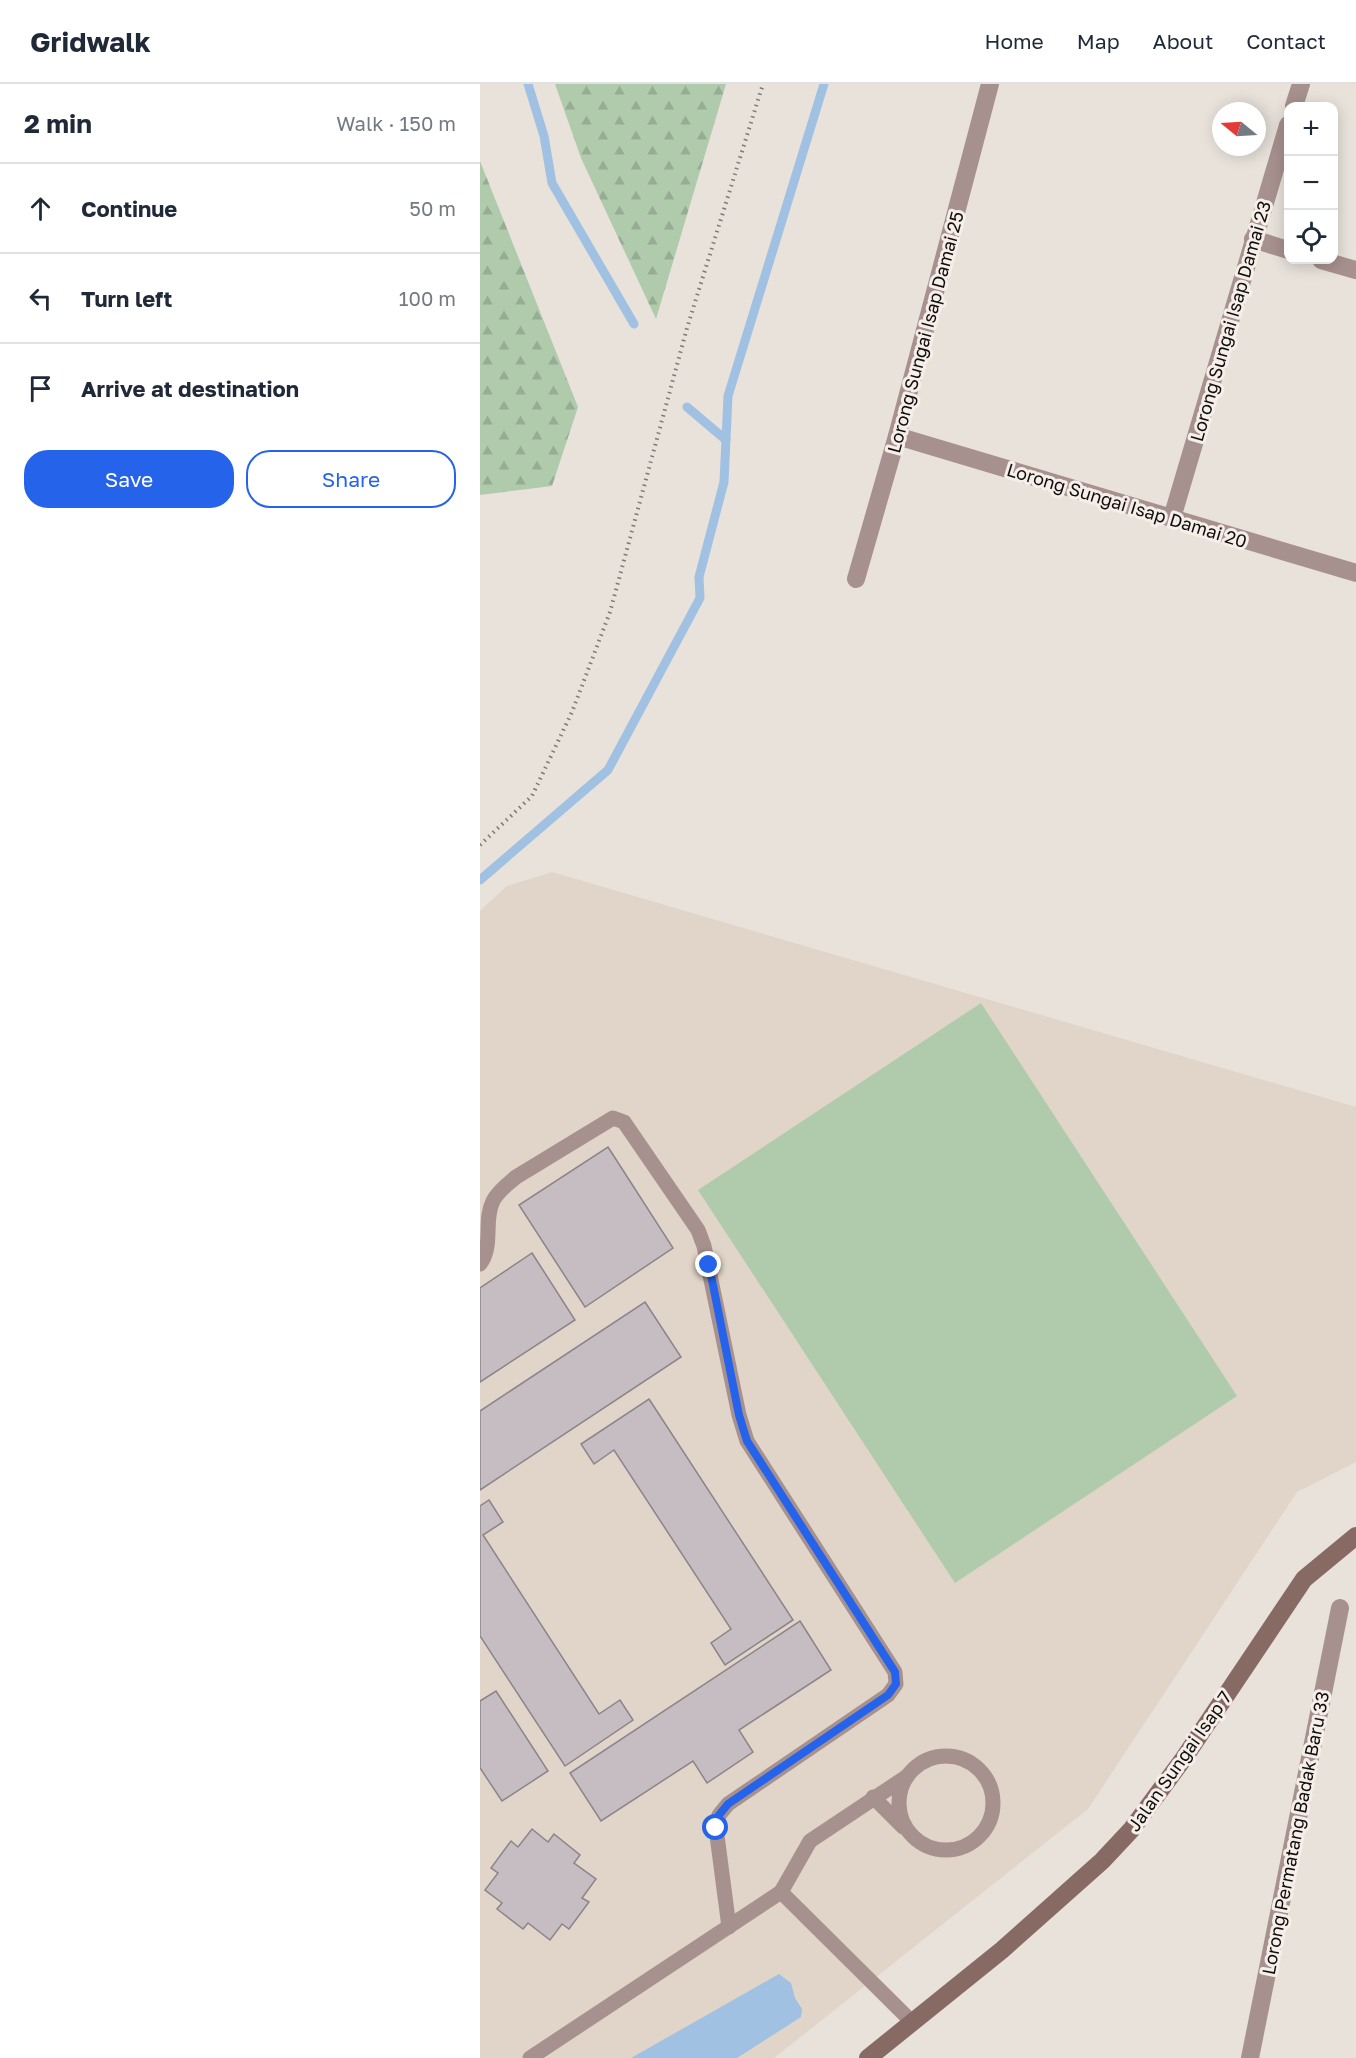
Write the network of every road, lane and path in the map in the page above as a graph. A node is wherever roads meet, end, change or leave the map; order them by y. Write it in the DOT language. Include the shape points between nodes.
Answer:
graph roads {
  1 [pos="763,84"];
  2 [pos="990,84"];
  3 [pos="1301,84"];
  4 [pos="1295,102"];
  5 [pos="1284,138"];
  6 [pos="1253,239"];
  7 [pos="1284,249"];
  8 [pos="1335,264"];
  9 [pos="1356,270"];
  10 [pos="897,436"];
  11 [pos="1172,518"];
  12 [pos="1356,573"];
  13 [pos="856,579"];
  14 [pos="480,845"];
  15 [pos="480,1264"];
  16 [pos="1356,1536"];
  17 [pos="1340,1608"];
  18 [pos="906,1776"];
  19 [pos="873,1797"];
  20 [pos="909,1833"];
  21 [pos="781,1892"];
  22 [pos="729,1927"];
  23 [pos="913,2023"];
  24 [pos="530,2058"];
  25 [pos="868,2058"];
  26 [pos="1250,2058"];
  1 -- 14 [label="path" via="687,328 610,612 572,712 532,796"];
  2 -- 10 [label="street, Lorong Sungai Isap Damai 25"];
  3 -- 4 [label="street"];
  5 -- 6 [label="street, Lorong Sungai Isap Damai 23"];
  6 -- 7 [label="street"];
  6 -- 11 [label="street, Lorong Sungai Isap Damai 23"];
  8 -- 9 [label="street"];
  10 -- 11 [label="street, Lorong Sungai Isap Damai 20"];
  10 -- 13 [label="street, Lorong Sungai Isap Damai 25"];
  11 -- 12 [label="street, Lorong Sungai Isap Damai 20"];
  15 -- 22 [label="lane" via="488,1249 490,1211 504,1187 613,1118 624,1122 698,1230 704,1245 747,1441 895,1672 896,1684 888,1695 728,1804 719,1815 716,1828"];
  16 -- 23 [label="street, Jalan Sungai Isap 7" via="1304,1579 1131,1830 1010,1943"];
  17 -- 26 [label="street, Lorong Permatang Badak Baru 33"];
  18 -- 19 [label="lane"];
  18 -- 20 [label="lane" via="899,1811"];
  18 -- 20 [label="lane" via="924,1761 947,1754 963,1757 976,1766 993,1792 989,1824 967,1846 936,1850"];
  19 -- 20 [label="lane"];
  19 -- 21 [label="lane" via="810,1841"];
  21 -- 22 [label="lane"];
  21 -- 23 [label="lane"];
  22 -- 24 [label="lane"];
  23 -- 25 [label="street, Jalan Sungai Isap 7"];
}
